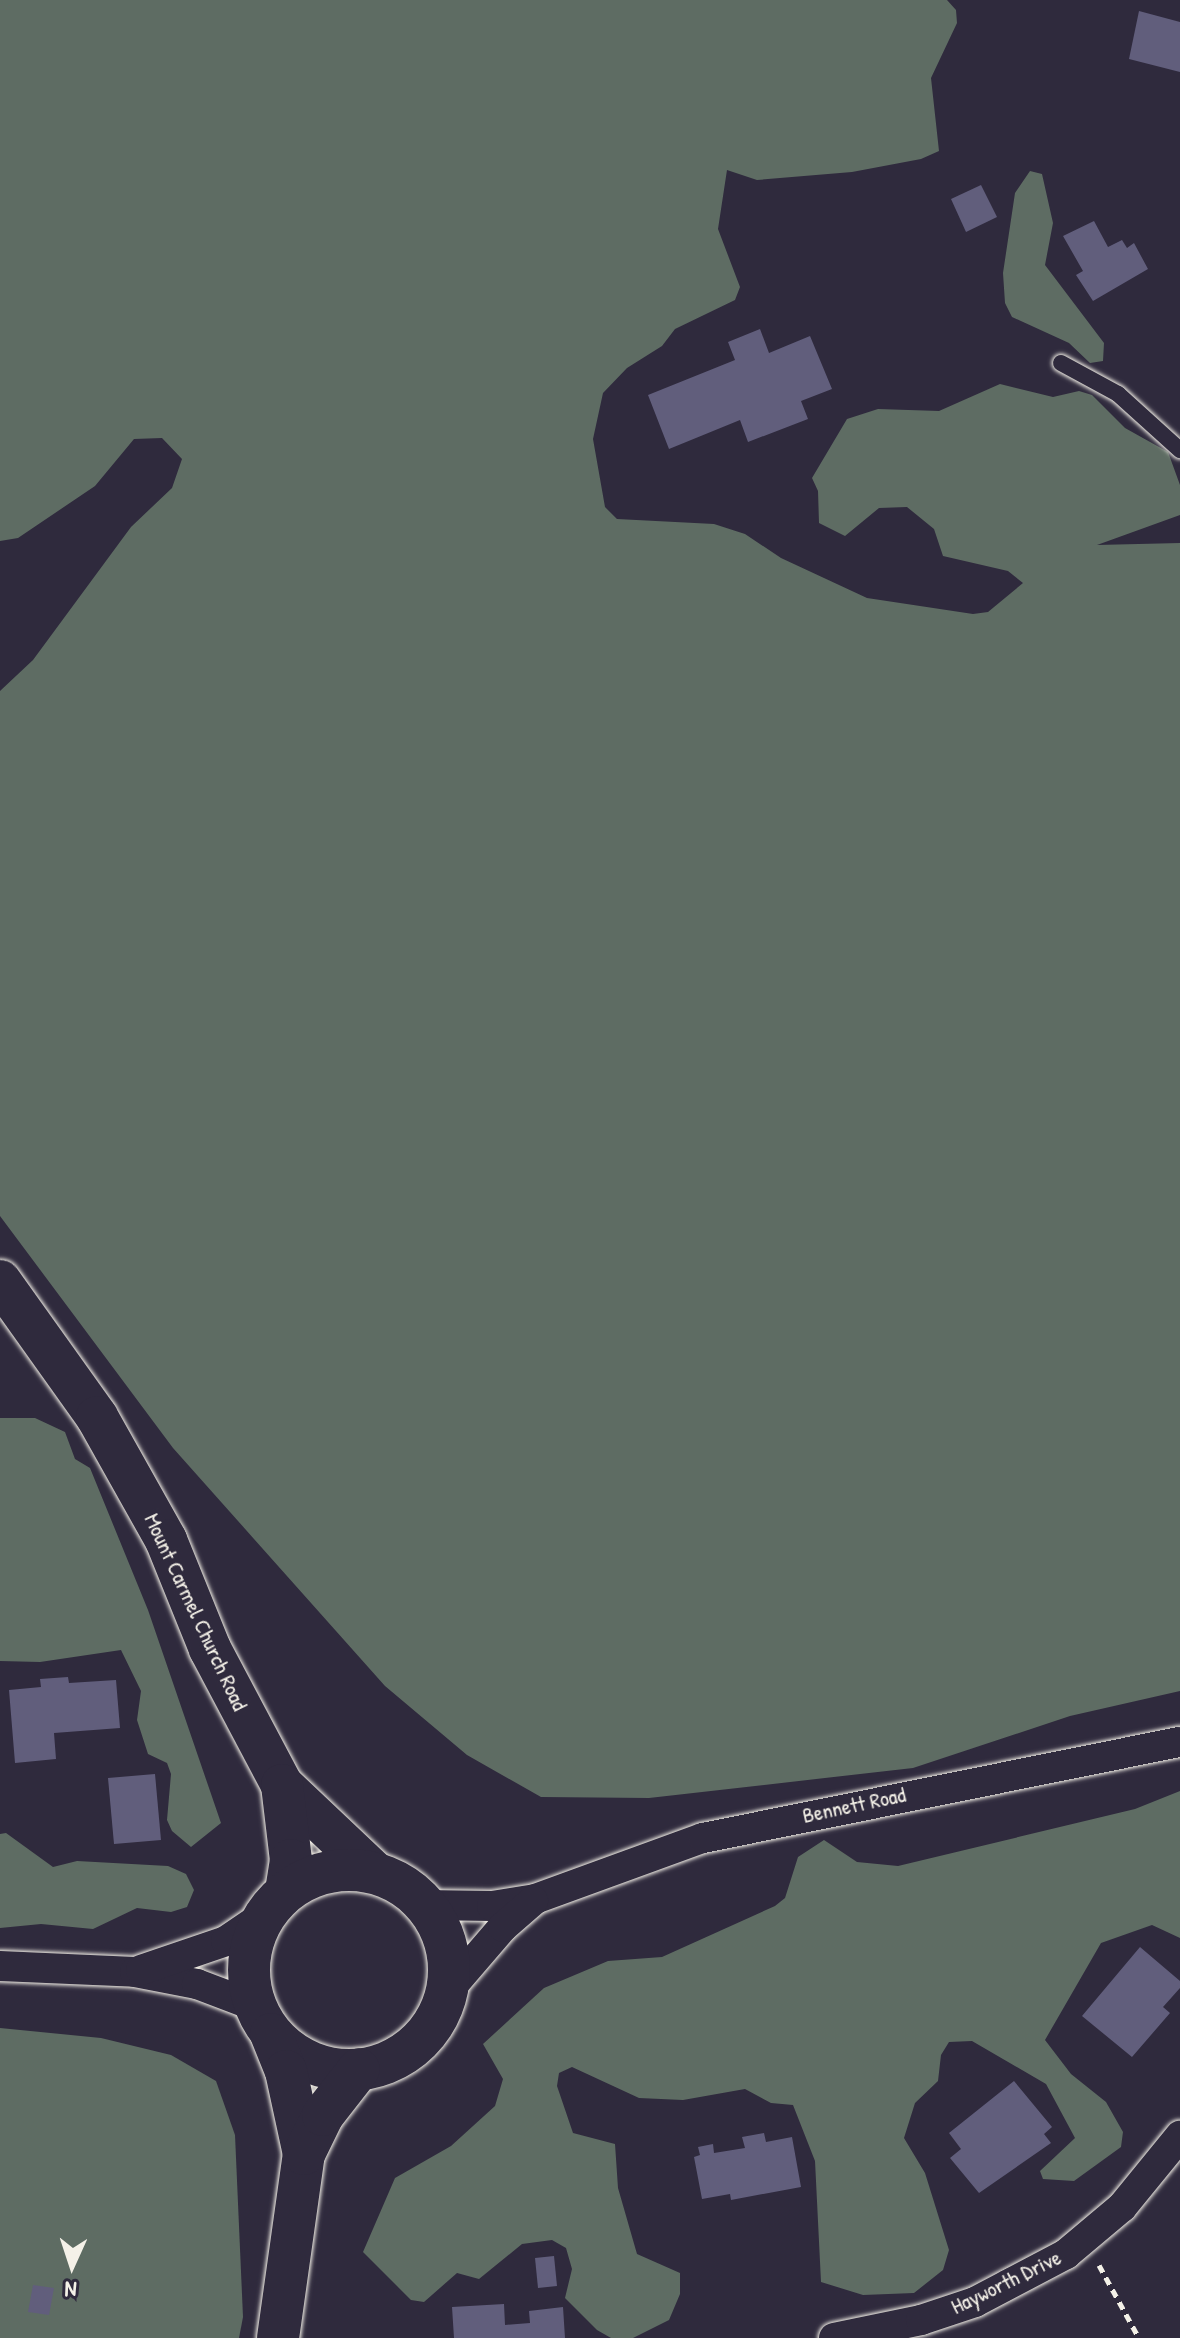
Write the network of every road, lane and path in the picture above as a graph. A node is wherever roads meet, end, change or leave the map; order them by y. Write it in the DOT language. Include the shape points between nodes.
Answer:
graph roads {
  1 [pos="1061,363"];
  2 [pos="1180,450"];
  3 [pos="0,1281"];
  4 [pos="1180,1742"];
  5 [pos="282,1785"];
  6 [pos="374,1872"];
  7 [pos="535,1899"];
  8 [pos="275,1903"];
  9 [pos="425,1905"];
  10 [pos="0,1966"];
  11 [pos="135,1972"];
  12 [pos="447,1992"];
  13 [pos="263,2020"];
  14 [pos="359,2069"];
  15 [pos="1180,2136"];
  16 [pos="304,2154"];
  17 [pos="1084,2239"];
  18 [pos="278,2338"];
  19 [pos="834,2338"];
  20 [pos="1139,2338"];
  1 -- 2 [label="lane" via="1118,394"];
  3 -- 5 [label="main road, Mount Carmel Church Road" via="97,1417 159,1526 210,1649"];
  4 -- 7 [label="street, Bennett Road" via="703,1838"];
  5 -- 6 [label="main road, Mount Carmel Church Road"];
  5 -- 8 [label="main road, Mount Carmel Church Road" via="291,1860"];
  6 -- 8 [label="main road" via="343,1869 312,1876"];
  6 -- 9 [label="main road" via="402,1884"];
  7 -- 9 [label="street, Bennett Road" via="492,1906"];
  7 -- 12 [label="street, Bennett Road"];
  8 -- 11 [label="street" via="226,1941"];
  8 -- 13 [label="main road" via="251,1944 248,1975"];
  9 -- 12 [label="main road" via="442,1931 449,1961"];
  10 -- 11 [label="street"];
  11 -- 13 [label="street" via="207,1987"];
  12 -- 14 [label="main road" via="435,2021 416,2045 389,2061"];
  13 -- 14 [label="main road" via="296,2055 327,2068"];
  13 -- 16 [label="main road" via="286,2071"];
  14 -- 16 [label="main road" via="323,2115"];
  15 -- 17 [label="street, Hayworth Drive" via="1122,2207"];
  16 -- 18 [label="main road"];
  17 -- 19 [label="street, Hayworth Drive" via="975,2302 921,2320"];
  17 -- 20 [label="path"];
}
